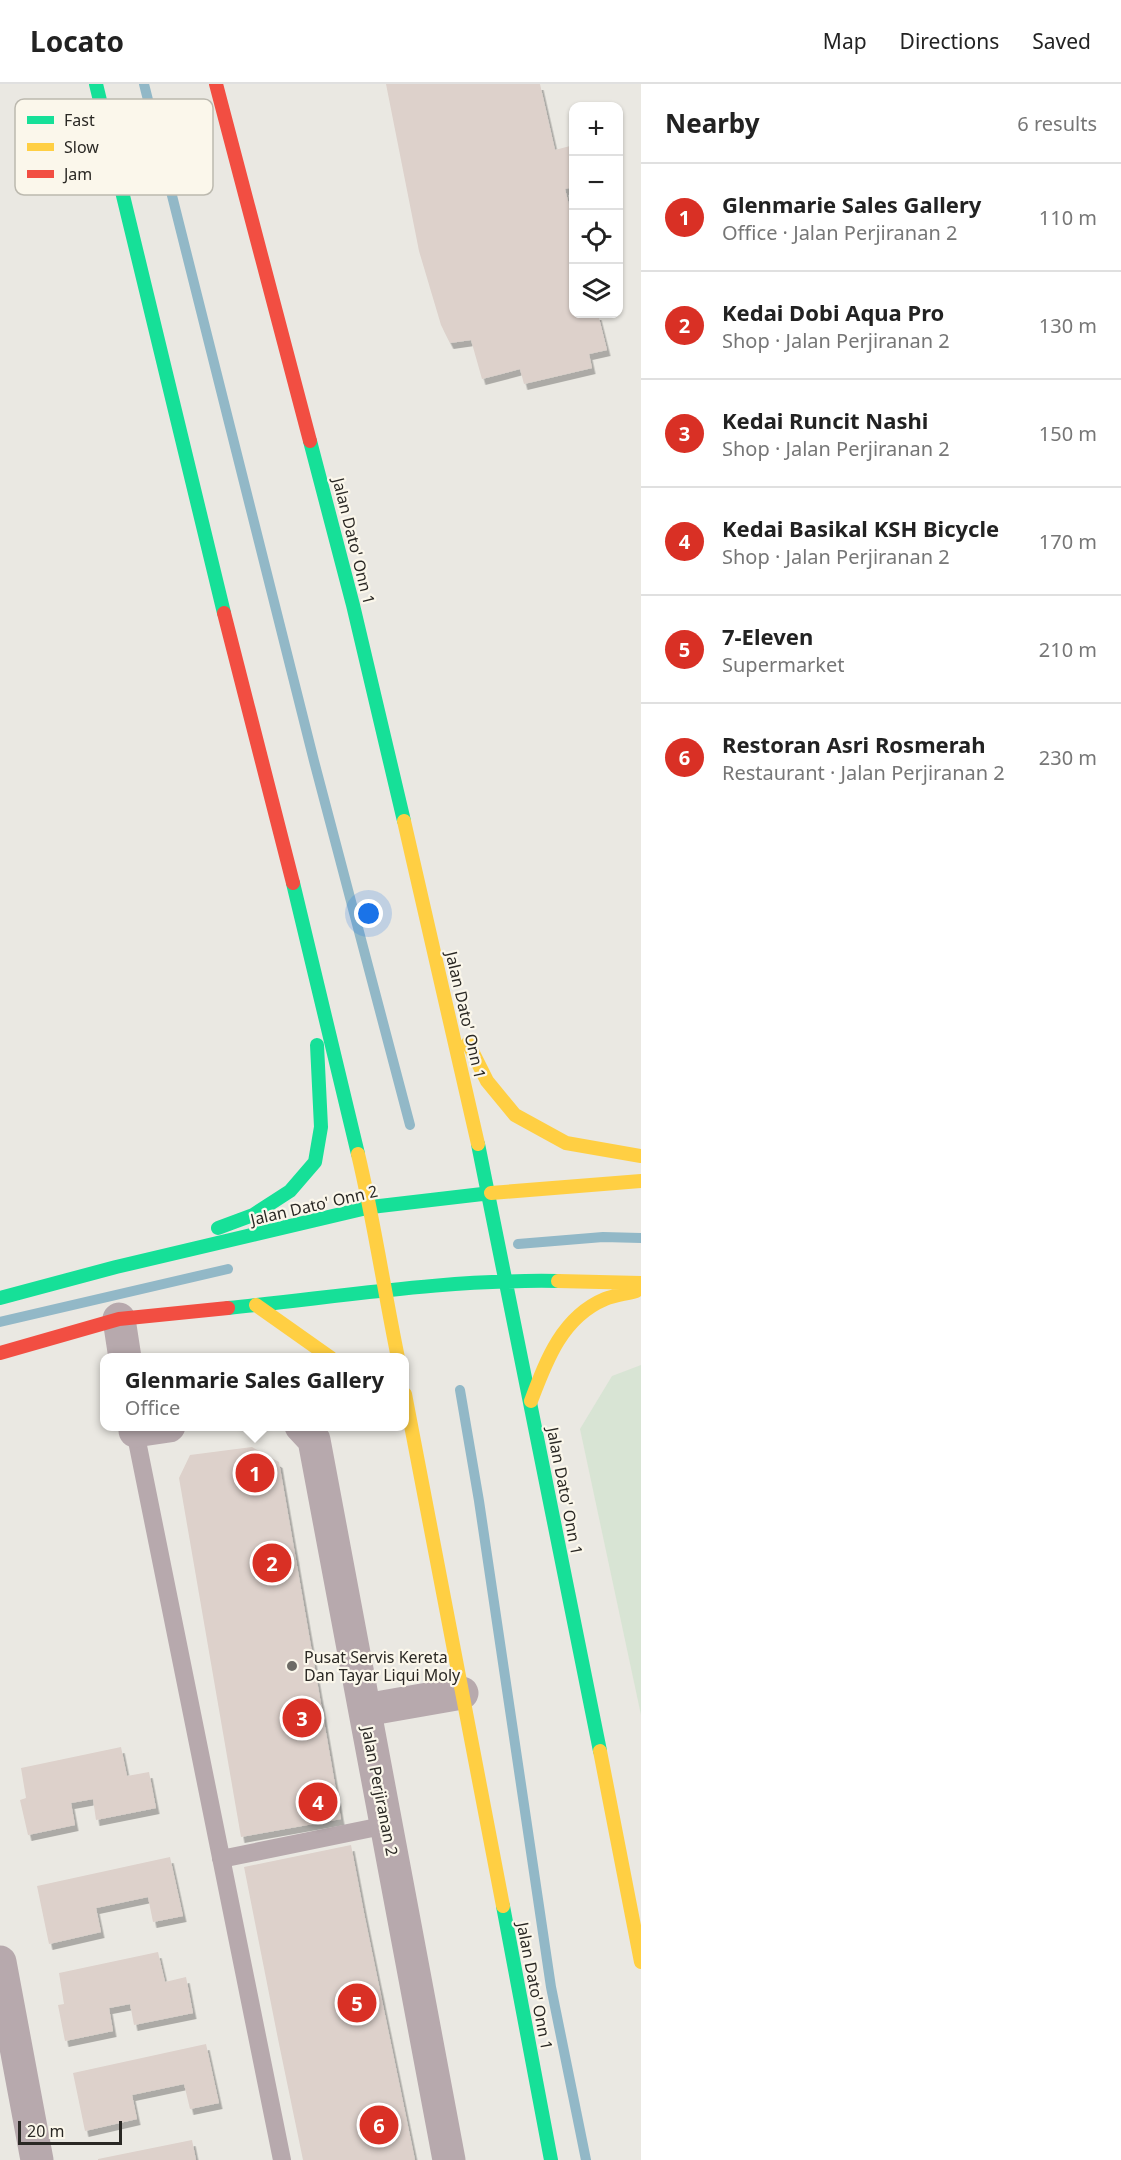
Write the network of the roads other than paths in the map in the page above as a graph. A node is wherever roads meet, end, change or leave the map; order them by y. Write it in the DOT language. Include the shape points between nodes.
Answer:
graph roads {
  1 [pos="96,84"];
  2 [pos="216,84"];
  3 [pos="100,99"];
  4 [pos="123,195"];
  5 [pos="314,968"];
  6 [pos="446,998"];
  7 [pos="641,1156"];
  8 [pos="641,1181"];
  9 [pos="489,1193"];
  10 [pos="371,1207"];
  11 [pos="116,1267"];
  12 [pos="504,1280"];
  13 [pos="641,1283"];
  14 [pos="384,1289"];
  15 [pos="641,1289"];
  16 [pos="0,1298"];
  17 [pos="256,1305"];
  18 [pos="119,1319"];
  19 [pos="0,1353"];
  20 [pos="124,1353"];
  21 [pos="324,1353"];
  22 [pos="397,1353"];
  23 [pos="531,1401"];
  24 [pos="409,1414"];
  25 [pos="135,1431"];
  26 [pos="306,1431"];
  27 [pos="402,1431"];
  28 [pos="417,1453"];
  29 [pos="462,1693"];
  30 [pos="365,1710"];
  31 [pos="387,1825"];
  32 [pos="221,1858"];
  33 [pos="0,1962"];
  34 [pos="641,1962"];
  35 [pos="37,2160"];
  36 [pos="282,2160"];
  37 [pos="449,2160"];
  38 [pos="551,2160"];
  1 -- 3 [label="main road"];
  2 -- 6 [label="main road, Jalan Dato' Onn 1" via="348,582"];
  4 -- 5 [label="main road"];
  5 -- 10 [label="main road"];
  5 -- 11 [label="main road" via="321,1127 315,1162 290,1191 253,1215"];
  6 -- 7 [label="main road" via="487,1081 515,1115 566,1143"];
  6 -- 9 [label="main road, Jalan Dato' Onn 1"];
  8 -- 9 [label="main road, Jalan Dato' Onn 2"];
  9 -- 10 [label="main road, Jalan Dato' Onn 2"];
  9 -- 12 [label="main road, Jalan Dato' Onn 1"];
  10 -- 11 [label="main road, Jalan Dato' Onn 2"];
  10 -- 14 [label="main road"];
  11 -- 16 [label="main road, Jalan Dato' Onn 2"];
  12 -- 13 [label="main road"];
  12 -- 14 [label="main road"];
  12 -- 23 [label="main road, Jalan Dato' Onn 1"];
  14 -- 17 [label="main road"];
  14 -- 22 [label="main road"];
  15 -- 23 [label="main road" via="601,1301 572,1320 549,1352"];
  17 -- 18 [label="main road"];
  17 -- 21 [label="main road"];
  18 -- 19 [label="main road"];
  18 -- 20 [label="street"];
  23 -- 34 [label="main road, Jalan Dato' Onn 1"];
  24 -- 28 [label="main road, Jalan Dato' Onn 1"];
  25 -- 32 [label="lane"];
  26 -- 30 [label="street, Jalan Perjiranan 2" via="314,1440"];
  27 -- 28 [label="main road"];
  28 -- 29 [label="main road, Jalan Dato' Onn 1"];
  29 -- 30 [label="street"];
  29 -- 38 [label="main road, Jalan Dato' Onn 1"];
  30 -- 31 [label="street, Jalan Perjiranan 2"];
  31 -- 32 [label="lane"];
  31 -- 37 [label="street, Jalan Perjiranan 2"];
  32 -- 36 [label="lane"];
  33 -- 35 [label="street"];
}
